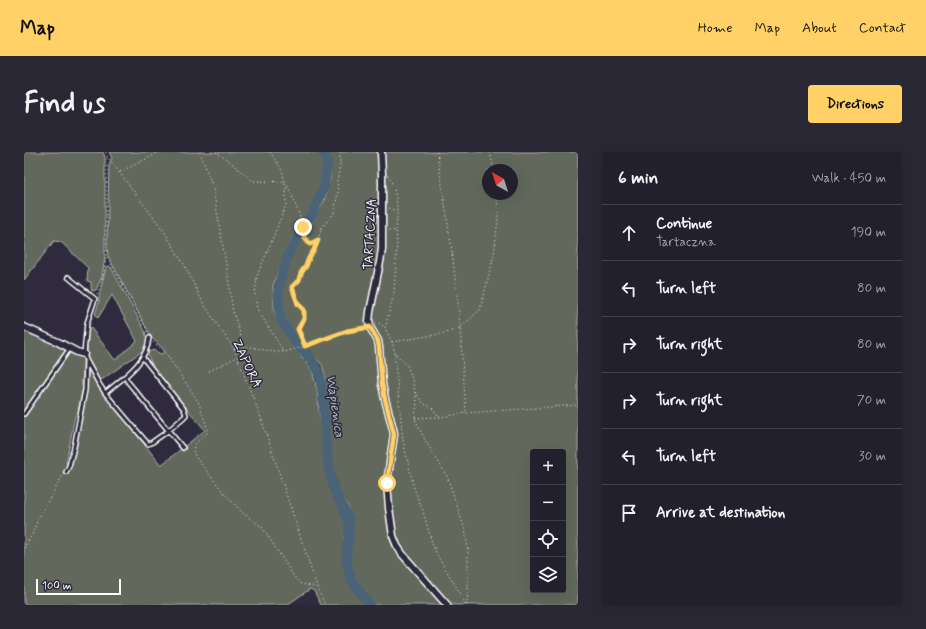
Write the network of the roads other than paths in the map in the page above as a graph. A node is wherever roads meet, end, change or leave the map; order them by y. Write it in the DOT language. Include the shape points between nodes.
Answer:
graph roads {
  1 [pos="381,152"];
  2 [pos="68,277"];
  3 [pos="24,328"];
  4 [pos="149,338"];
  5 [pos="70,348"];
  6 [pos="85,357"];
  7 [pos="143,358"];
  8 [pos="125,377"];
  9 [pos="105,393"];
  10 [pos="24,414"];
  11 [pos="168,431"];
  12 [pos="183,448"];
  13 [pos="66,472"];
  14 [pos="447,605"];
  1 -- 14 [label="street, TARTACZNA" via="380,262 370,312 370,327 378,341 384,391 394,434 387,483 393,536 397,546"];
  2 -- 6 [label="lane" via="95,299 87,323"];
  3 -- 5 [label="street"];
  4 -- 7 [label="lane"];
  5 -- 6 [label="street"];
  5 -- 10 [label="lane"];
  6 -- 9 [label="lane"];
  6 -- 13 [label="lane" via="85,390 74,447"];
  7 -- 8 [label="lane"];
  7 -- 11 [label="lane" via="185,412 186,415"];
  8 -- 9 [label="lane"];
  8 -- 11 [label="lane"];
  9 -- 11 [label="lane" via="148,444"];
  11 -- 12 [label="lane"];
}
